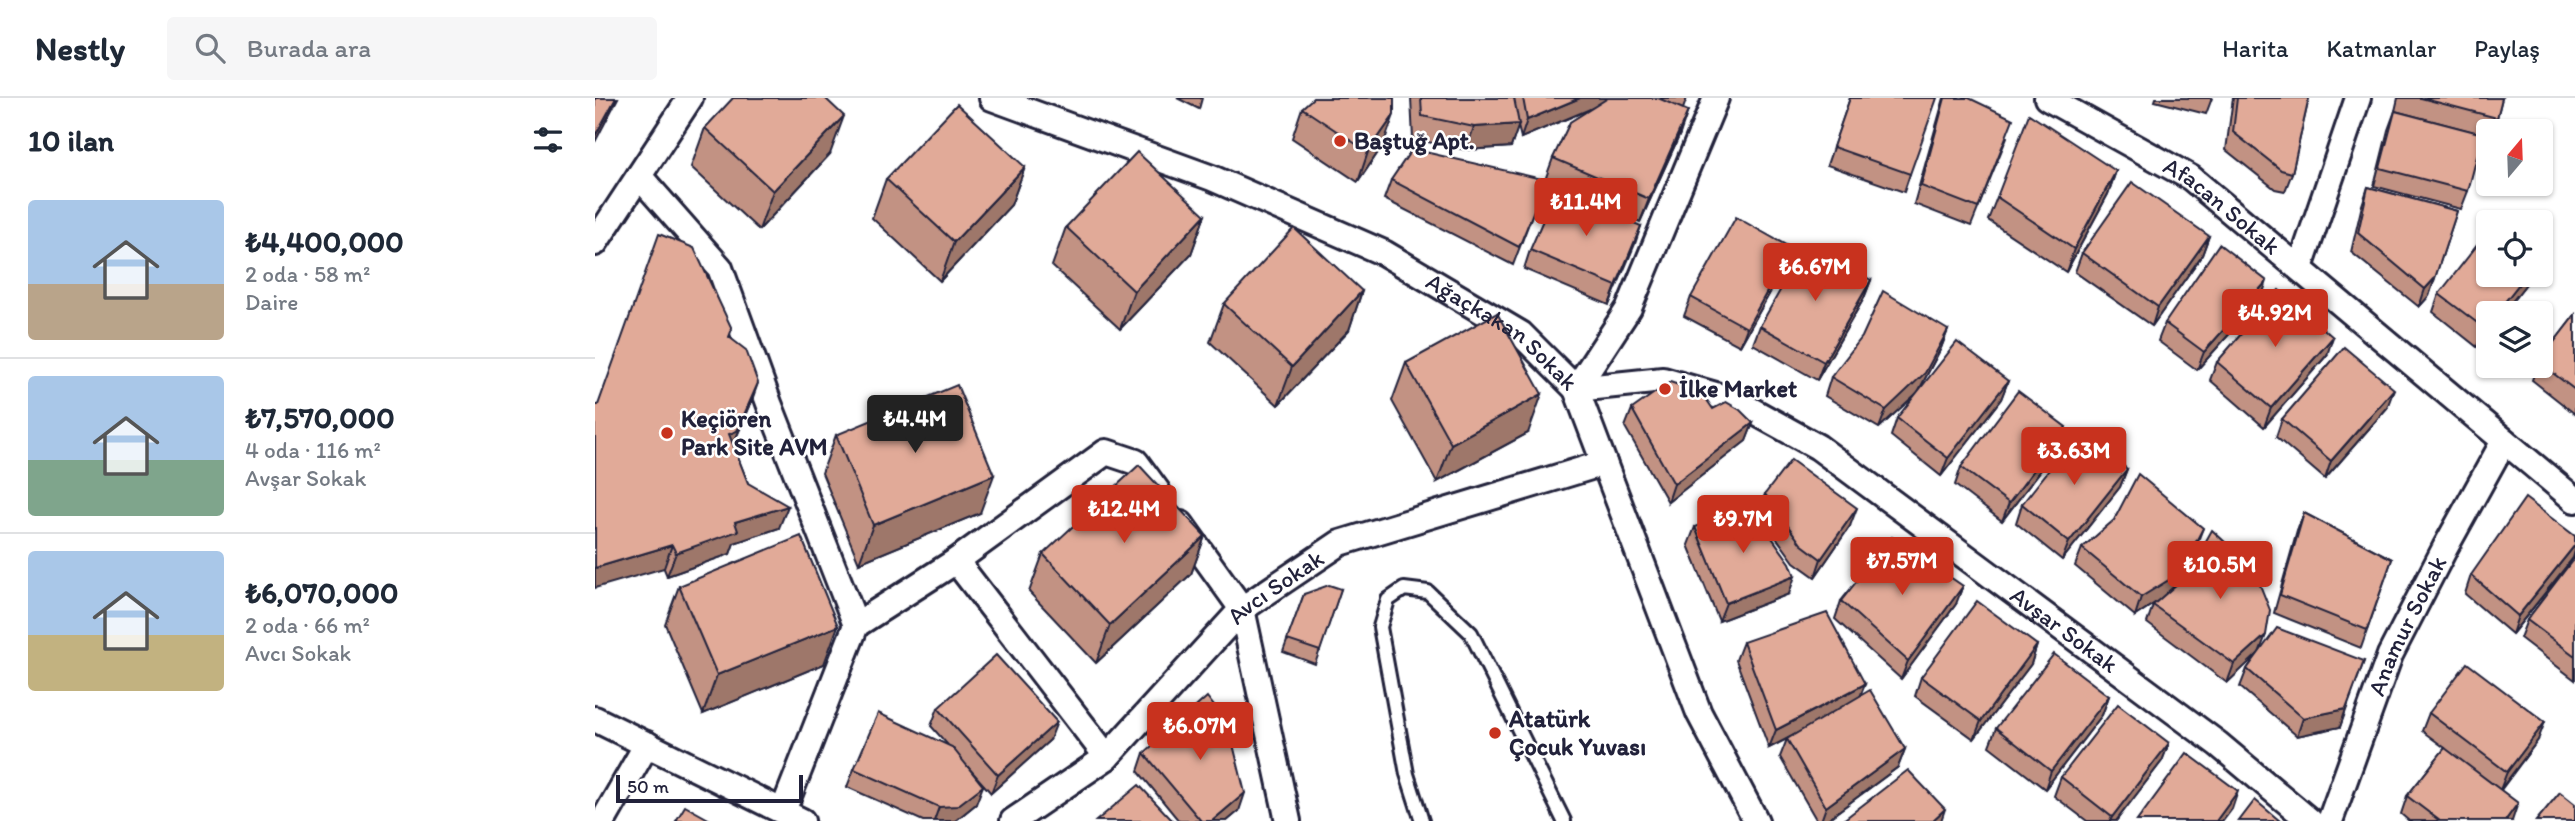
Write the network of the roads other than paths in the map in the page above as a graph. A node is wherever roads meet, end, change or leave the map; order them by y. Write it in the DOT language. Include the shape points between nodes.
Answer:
graph roads {
  1 [pos="690,98"];
  2 [pos="992,98"];
  3 [pos="1716,98"];
  4 [pos="2047,98"];
  5 [pos="2358,98"];
  6 [pos="1028,104"];
  7 [pos="639,176"];
  8 [pos="595,243"];
  9 [pos="2301,268"];
  10 [pos="1576,389"];
  11 [pos="2504,440"];
  12 [pos="1604,463"];
  13 [pos="2575,500"];
  14 [pos="956,561"];
  15 [pos="1242,609"];
  16 [pos="856,625"];
  17 [pos="595,719"];
  18 [pos="647,744"];
  19 [pos="1107,757"];
  20 [pos="792,816"];
  21 [pos="603,821"];
  22 [pos="1013,821"];
  23 [pos="1288,821"];
  24 [pos="1422,821"];
  25 [pos="1564,821"];
  26 [pos="1756,821"];
  27 [pos="2310,821"];
  28 [pos="2330,821"];
  1 -- 7 [label="street"];
  2 -- 6 [label="street, Ağaçkakan Sokak"];
  3 -- 10 [label="street" via="1629,307"];
  4 -- 9 [label="street, Afacan Sokak" via="2191,177"];
  5 -- 9 [label="street"];
  6 -- 10 [label="street, Ağaçkakan Sokak" via="1384,253 1521,334"];
  7 -- 8 [label="street"];
  7 -- 16 [label="street" via="720,268"];
  9 -- 11 [label="street, Afacan Sokak"];
  10 -- 12 [label="street, Ağaçkakan Sokak"];
  10 -- 27 [label="street, Avşar Sokak" via="1663,380 1733,400 1818,447 2218,744"];
  11 -- 13 [label="street, Afacan Sokak"];
  11 -- 28 [label="street, Anamur Sokak" via="2390,655"];
  12 -- 15 [label="street, Avcı Sokak" via="1340,543"];
  12 -- 26 [label="street, Ağaçkakan Sokak" via="1699,713"];
  14 -- 15 [label="street" via="1106,452 1136,462"];
  14 -- 16 [label="street"];
  14 -- 19 [label="street"];
  15 -- 19 [label="street, Avcı Sokak"];
  15 -- 23 [label="street"];
  16 -- 20 [label="street"];
  17 -- 18 [label="street"];
  18 -- 20 [label="street"];
  18 -- 21 [label="street"];
  19 -- 22 [label="street, Avcı Sokak"];
  24 -- 25 [label="lane" via="1407,774 1380,627 1388,600 1404,589 1428,592 1471,633"];
}
